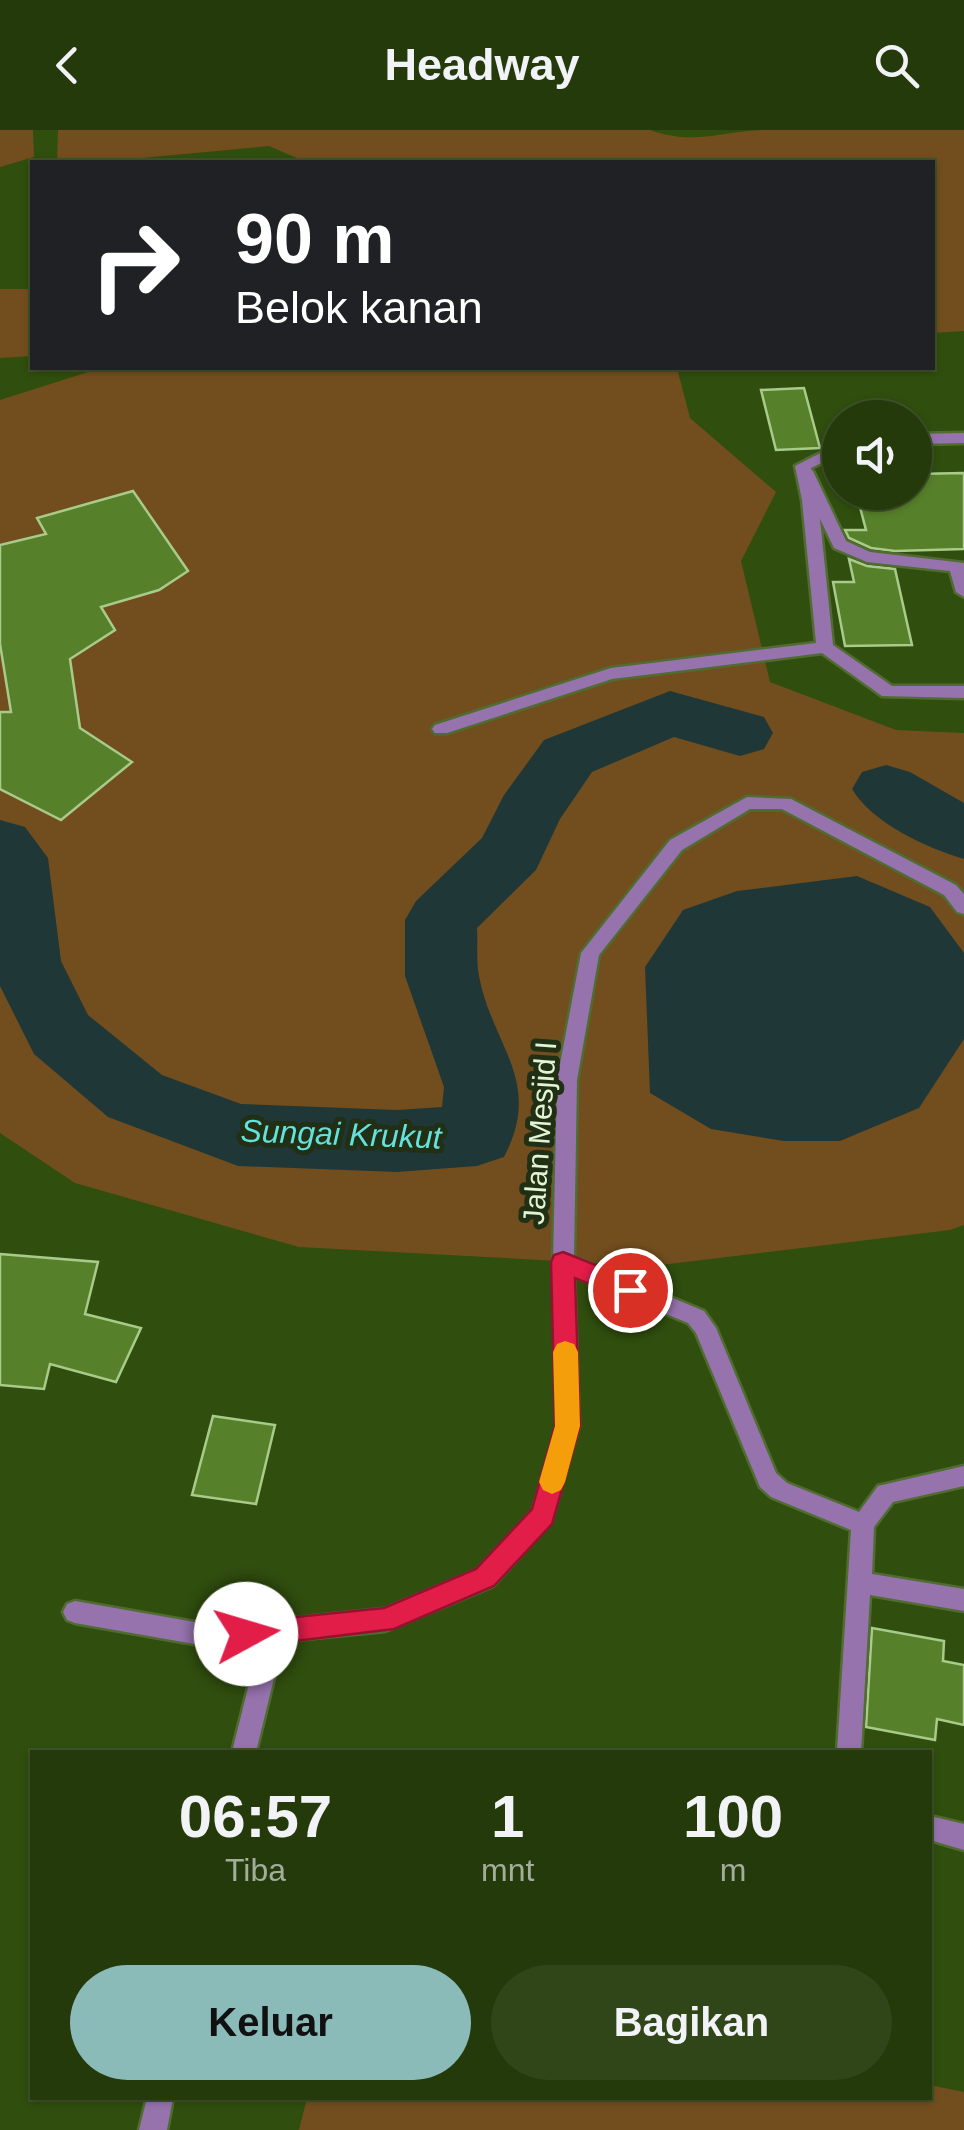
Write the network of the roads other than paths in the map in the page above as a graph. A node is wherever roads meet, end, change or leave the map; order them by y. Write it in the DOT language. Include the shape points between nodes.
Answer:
graph roads {
  1 [pos="964,438"];
  2 [pos="932,439"];
  3 [pos="822,457"];
  4 [pos="803,466"];
  5 [pos="960,568"];
  6 [pos="964,592"];
  7 [pos="825,647"];
  8 [pos="964,692"];
  9 [pos="441,729"];
  10 [pos="964,907"];
  11 [pos="563,1262"];
  12 [pos="964,1476"];
  13 [pos="862,1524"];
  14 [pos="861,1583"];
  15 [pos="964,1600"];
  16 [pos="75,1612"];
  17 [pos="274,1631"];
  18 [pos="244,1750"];
  19 [pos="849,1750"];
  20 [pos="932,1829"];
  21 [pos="964,1838"];
  22 [pos="160,2100"];
  23 [pos="152,2130"];
  1 -- 2 [label="street"];
  3 -- 4 [label="street"];
  4 -- 5 [label="street" via="840,544 867,557"];
  4 -- 7 [label="street"];
  5 -- 6 [label="street"];
  7 -- 8 [label="street" via="888,692"];
  7 -- 9 [label="street" via="611,674"];
  10 -- 11 [label="street, Jalan Mesjid I" via="950,890 785,803 747,803 676,844 590,953 567,1080"];
  11 -- 13 [label="street" via="696,1317 768,1480"];
  11 -- 17 [label="street, Jalan Mesjid I" via="568,1426 543,1515 485,1578 385,1620"];
  12 -- 13 [label="street" via="886,1493"];
  13 -- 14 [label="street"];
  14 -- 15 [label="street"];
  14 -- 19 [label="street"];
  16 -- 17 [label="street, Jalan Mesjid I" via="218,1637"];
  17 -- 18 [label="street"];
  20 -- 21 [label="street"];
  22 -- 23 [label="street"];
}
